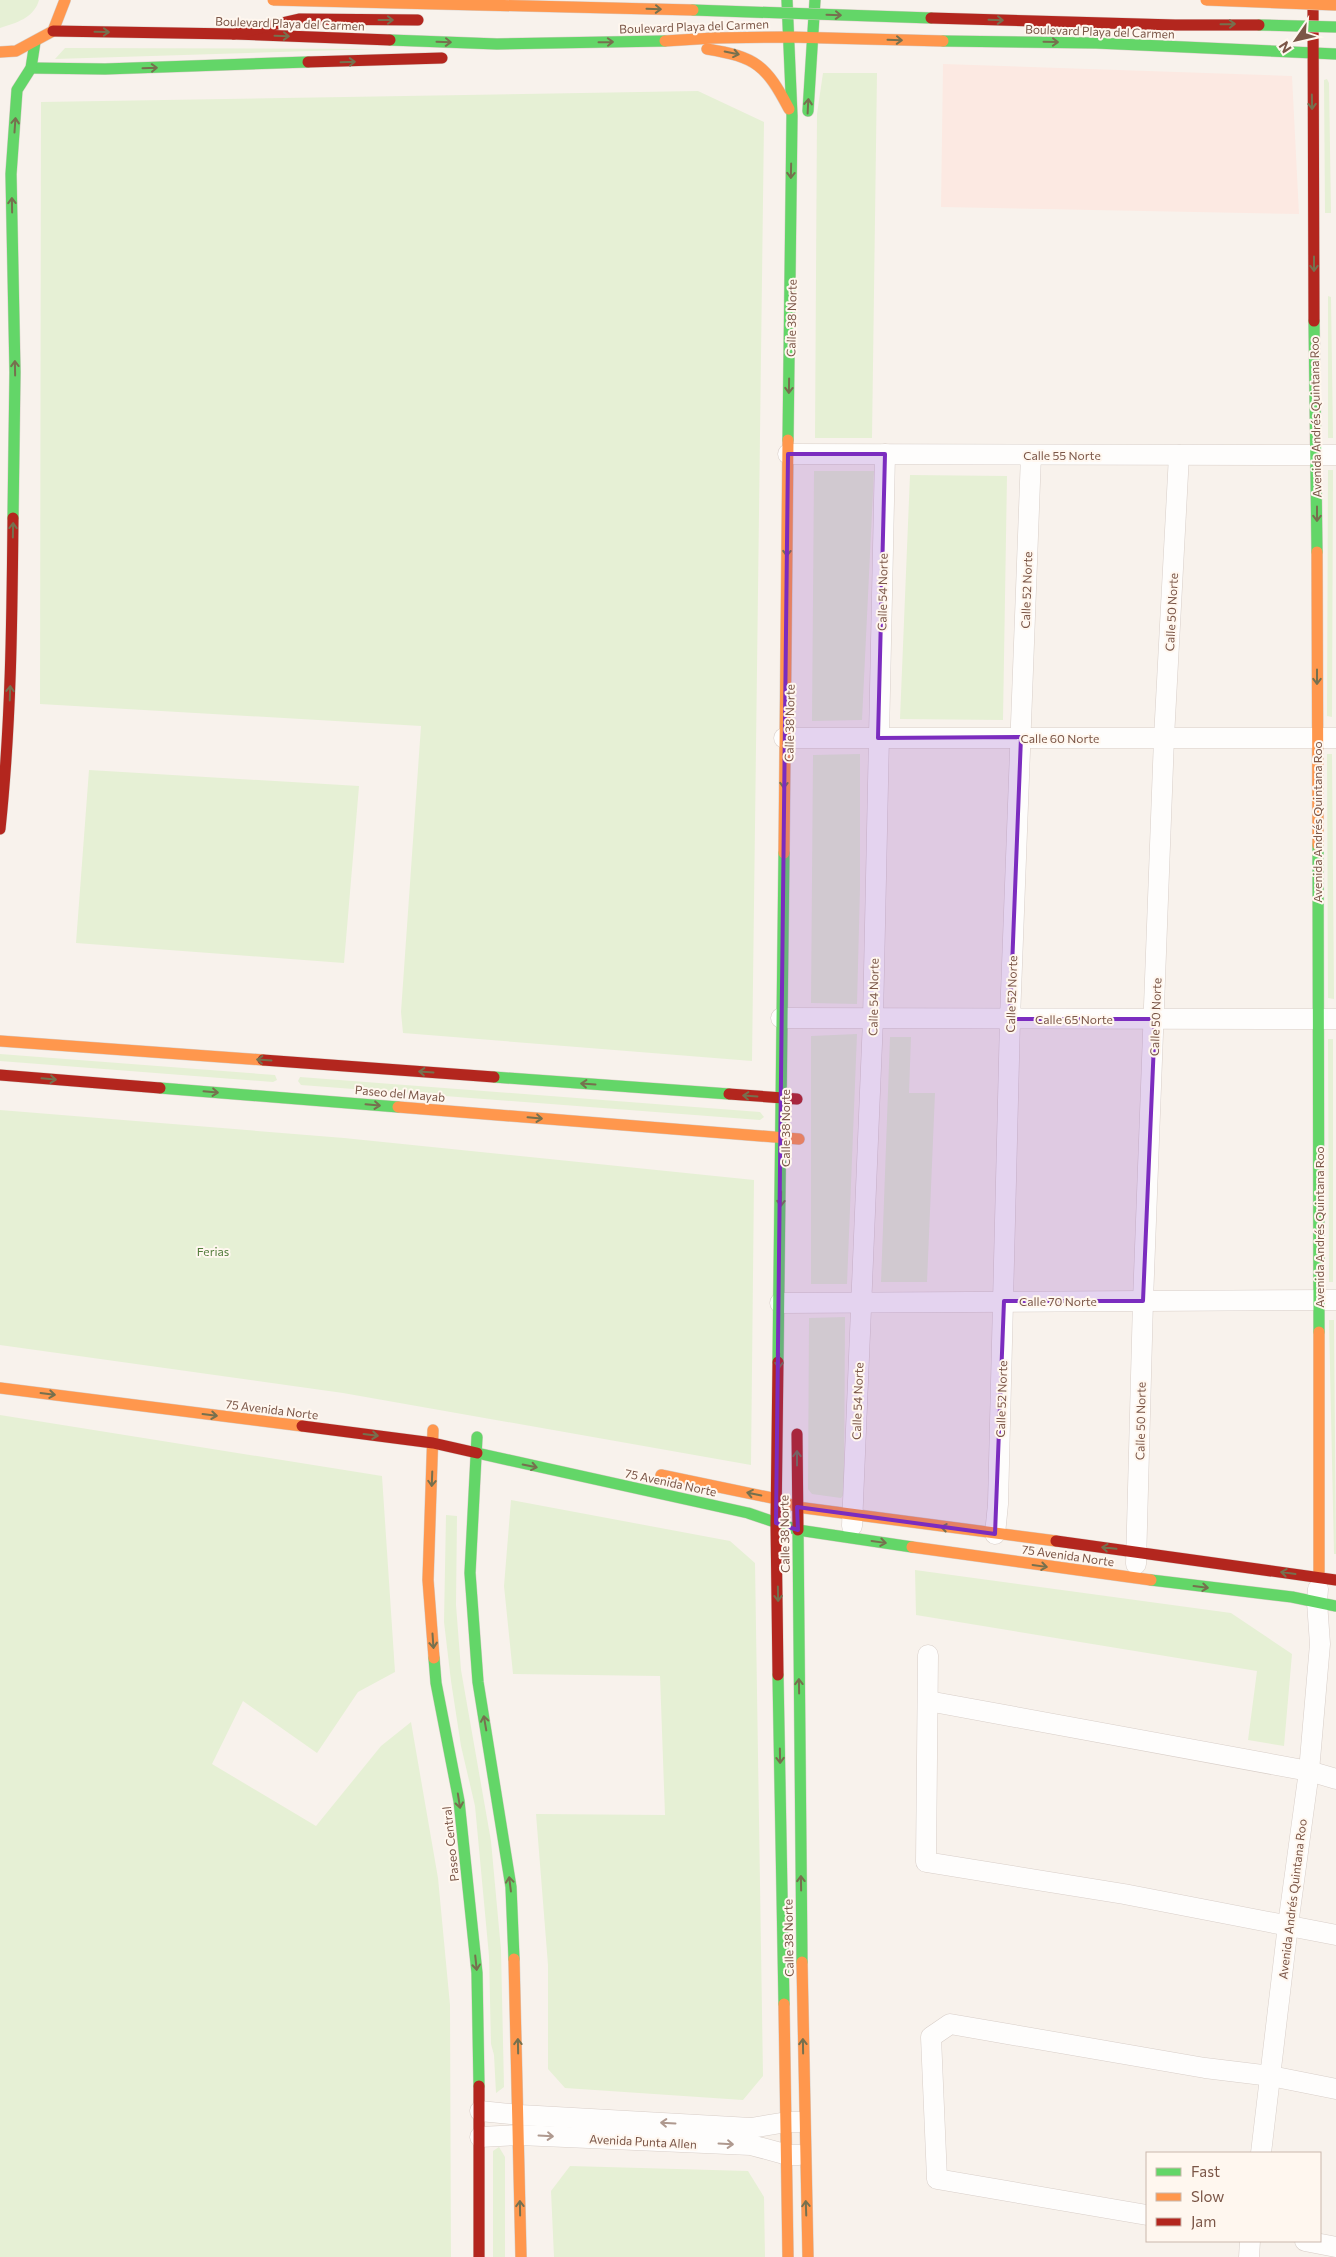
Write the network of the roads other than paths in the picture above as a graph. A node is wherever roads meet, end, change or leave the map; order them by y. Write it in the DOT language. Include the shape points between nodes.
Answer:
graph roads {
  1 [pos="65,0"];
  2 [pos="272,0"];
  3 [pos="721,0"];
  4 [pos="787,0"];
  5 [pos="815,0"];
  6 [pos="1206,0"];
  7 [pos="1313,0"];
  8 [pos="917,4"];
  9 [pos="1336,5"];
  10 [pos="772,13"];
  11 [pos="423,20"];
  12 [pos="714,25"];
  13 [pos="1175,25"];
  14 [pos="1336,27"];
  15 [pos="53,31"];
  16 [pos="234,34"];
  17 [pos="789,37"];
  18 [pos="811,37"];
  19 [pos="685,41"];
  20 [pos="950,41"];
  21 [pos="35,42"];
  22 [pos="1336,43"];
  23 [pos="497,44"];
  24 [pos="0,52"];
  25 [pos="1312,53"];
  26 [pos="1336,54"];
  27 [pos="477,56"];
  28 [pos="458,57"];
  29 [pos="31,68"];
  30 [pos="792,116"];
  31 [pos="807,122"];
  32 [pos="800,454"];
  33 [pos="885,454"];
  34 [pos="1031,454"];
  35 [pos="1179,455"];
  36 [pos="1326,455"];
  37 [pos="799,738"];
  38 [pos="878,738"];
  39 [pos="1021,738"];
  40 [pos="1164,738"];
  41 [pos="1326,738"];
  42 [pos="0,829"];
  43 [pos="795,1018"];
  44 [pos="873,1019"];
  45 [pos="1155,1019"];
  46 [pos="1327,1019"];
  47 [pos="1010,1020"];
  48 [pos="0,1040"];
  49 [pos="0,1075"];
  50 [pos="780,1098"];
  51 [pos="799,1099"];
  52 [pos="782,1138"];
  53 [pos="799,1140"];
  54 [pos="1328,1300"];
  55 [pos="1004,1301"];
  56 [pos="1143,1301"];
  57 [pos="793,1303"];
  58 [pos="860,1304"];
  59 [pos="0,1388"];
  60 [pos="797,1420"];
  61 [pos="433,1430"];
  62 [pos="478,1436"];
  63 [pos="433,1443"];
  64 [pos="475,1454"];
  65 [pos="647,1472"];
  66 [pos="777,1500"];
  67 [pos="797,1507"];
  68 [pos="853,1515"];
  69 [pos="776,1523"];
  70 [pos="798,1530"];
  71 [pos="995,1534"];
  72 [pos="851,1538"];
  73 [pos="1138,1551"];
  74 [pos="1135,1578"];
  75 [pos="1328,1578"];
  76 [pos="1326,1604"];
  77 [pos="1336,1610"];
  78 [pos="1320,1644"];
  79 [pos="928,1655"];
  80 [pos="928,1701"];
  81 [pos="1309,1771"];
  82 [pos="1336,1779"];
  83 [pos="1288,1925"];
  84 [pos="1336,1935"];
  85 [pos="1271,2076"];
  86 [pos="1336,2089"];
  87 [pos="480,2111"];
  88 [pos="520,2115"];
  89 [pos="795,2122"];
  90 [pos="519,2135"];
  91 [pos="480,2137"];
  92 [pos="1261,2152"];
  93 [pos="796,2155"];
  94 [pos="1146,2215"];
  95 [pos="1250,2242"];
  96 [pos="1311,2242"];
  97 [pos="1336,2246"];
  98 [pos="479,2257"];
  99 [pos="521,2257"];
  100 [pos="788,2257"];
  101 [pos="808,2257"];
  102 [pos="1249,2257"];
  1 -- 15 [label="main road"];
  2 -- 10 [label="main road, one-way, bridge"];
  3 -- 12 [label="main road" via="722,7"];
  4 -- 17 [label="main road, Calle 38 Norte"];
  5 -- 18 [label="main road"];
  6 -- 9 [label="main road, bridge"];
  7 -- 25 [label="main road, Avenida Andrés Quintana Roo"];
  8 -- 20 [label="main road" via="926,28"];
  10 -- 12 [label="main road, bridge"];
  10 -- 13 [label="main road, one-way, bridge"];
  16 -- 11 [label="main road, one-way" via="299,19"];
  12 -- 19 [label="main road"];
  13 -- 14 [label="main road, one-way, bridge"];
  13 -- 22 [label="main road, bridge" via="1228,37"];
  15 -- 16 [label="main road, Boulevard Playa del Carmen, one-way"];
  15 -- 21 [label="main road"];
  16 -- 23 [label="main road, Boulevard Playa del Carmen, one-way"];
  17 -- 18 [label="main road, Boulevard Playa del Carmen"];
  17 -- 19 [label="main road, Boulevard Playa del Carmen"];
  17 -- 30 [label="main road, Calle 38 Norte"];
  18 -- 20 [label="main road, Boulevard Playa del Carmen, one-way"];
  31 -- 18 [label="main road, one-way"];
  23 -- 19 [label="main road, Boulevard Playa del Carmen, one-way"];
  19 -- 30 [label="main road, one-way" via="704,49 752,60 774,79"];
  20 -- 25 [label="main road, Boulevard Playa del Carmen, one-way" via="1096,42"];
  21 -- 24 [label="main road" via="16,51"];
  21 -- 29 [label="main road"];
  23 -- 27 [label="main road"];
  25 -- 26 [label="main road, Boulevard Playa del Carmen"];
  25 -- 36 [label="main road, Avenida Andrés Quintana Roo, one-way" via="1314,369"];
  29 -- 28 [label="main road, one-way" via="104,69"];
  42 -- 29 [label="main road, one-way" via="7,762 11,661 16,372 11,174 17,90"];
  30 -- 32 [label="main road, Calle 38 Norte, one-way"];
  32 -- 33 [label="street, Calle 55 Norte"];
  32 -- 37 [label="main road, Calle 38 Norte, one-way"];
  33 -- 34 [label="street, Calle 55 Norte"];
  33 -- 38 [label="street, Calle 54 Norte"];
  34 -- 35 [label="street, Calle 55 Norte"];
  34 -- 39 [label="street, Calle 52 Norte"];
  35 -- 36 [label="street, Calle 55 Norte"];
  35 -- 40 [label="street, Calle 50 Norte"];
  36 -- 41 [label="main road, Avenida Andrés Quintana Roo, one-way"];
  37 -- 38 [label="street, Calle 60 Norte"];
  37 -- 43 [label="main road, Calle 38 Norte, one-way"];
  38 -- 39 [label="street, Calle 60 Norte"];
  38 -- 44 [label="street, Calle 54 Norte"];
  39 -- 40 [label="street, Calle 60 Norte"];
  39 -- 47 [label="street, Calle 52 Norte"];
  40 -- 41 [label="street, Calle 60 Norte"];
  40 -- 45 [label="street, Calle 50 Norte"];
  41 -- 46 [label="main road, Avenida Andrés Quintana Roo"];
  43 -- 44 [label="street, Calle 65 Norte"];
  43 -- 50 [label="main road, Calle 38 Norte"];
  44 -- 47 [label="street, Calle 65 Norte"];
  44 -- 58 [label="street, Calle 54 Norte"];
  45 -- 46 [label="street, Calle 65 Norte"];
  45 -- 47 [label="street, Calle 65 Norte"];
  45 -- 56 [label="street, Calle 50 Norte"];
  46 -- 54 [label="main road, Avenida Andrés Quintana Roo"];
  47 -- 55 [label="street, Calle 52 Norte"];
  50 -- 48 [label="main road, Paseo del Mayab, one-way"];
  49 -- 52 [label="main road, Paseo del Mayab, one-way"];
  50 -- 51 [label="main road, Paseo del Mayab"];
  50 -- 52 [label="main road, Calle 38 Norte"];
  52 -- 53 [label="main road, Paseo del Mayab"];
  52 -- 57 [label="main road, Calle 38 Norte, one-way"];
  54 -- 56 [label="street, Calle 70 Norte"];
  54 -- 75 [label="main road, Avenida Andrés Quintana Roo"];
  55 -- 56 [label="street, Calle 70 Norte"];
  55 -- 58 [label="street, Calle 70 Norte"];
  55 -- 71 [label="street, Calle 52 Norte"];
  56 -- 73 [label="street, Calle 50 Norte"];
  57 -- 58 [label="street, Calle 70 Norte"];
  57 -- 66 [label="main road, Calle 38 Norte, one-way"];
  58 -- 68 [label="street, Calle 54 Norte"];
  59 -- 63 [label="main road, 75 Avenida Norte, one-way"];
  67 -- 60 [label="main road, Calle 38 Norte, one-way"];
  61 -- 63 [label="main road, Paseo Central"];
  62 -- 64 [label="main road"];
  63 -- 64 [label="main road, 75 Avenida Norte"];
  63 -- 87 [label="main road, Paseo Central, one-way" via="428,1580 436,1683 459,1801 477,1974"];
  64 -- 69 [label="main road, 75 Avenida Norte, one-way" via="748,1513"];
  88 -- 64 [label="main road, one-way" via="511,1887 478,1682 470,1573"];
  66 -- 65 [label="main road, 75 Avenida Norte, one-way"];
  66 -- 67 [label="main road, 75 Avenida Norte"];
  66 -- 69 [label="main road, Calle 38 Norte"];
  67 -- 68 [label="main road, 75 Avenida Norte"];
  67 -- 70 [label="main road, Calle 38 Norte"];
  71 -- 68 [label="main road, 75 Avenida Norte, one-way"];
  68 -- 72 [label="street, Calle 54 Norte"];
  69 -- 70 [label="main road, 75 Avenida Norte"];
  69 -- 89 [label="main road, Calle 38 Norte, one-way" via="782,1950"];
  70 -- 72 [label="main road, 75 Avenida Norte"];
  89 -- 70 [label="main road, Calle 38 Norte, one-way"];
  73 -- 71 [label="main road, 75 Avenida Norte, one-way"];
  72 -- 74 [label="main road, 75 Avenida Norte, one-way"];
  73 -- 74 [label="street, Calle 50 Norte"];
  75 -- 73 [label="main road, 75 Avenida Norte, one-way"];
  74 -- 76 [label="main road, 75 Avenida Norte, one-way"];
  75 -- 76 [label="street, Avenida Andrés Quintana Roo"];
  76 -- 78 [label="street, Avenida Andrés Quintana Roo"];
  77 -- 78 [label="street, Avenida Andrés Quintana Roo"];
  78 -- 81 [label="street, Avenida Andrés Quintana Roo"];
  79 -- 80 [label="street"];
  80 -- 81 [label="street"];
  80 -- 83 [label="street" via="926,1862"];
  81 -- 82 [label="street"];
  81 -- 83 [label="street, Avenida Andrés Quintana Roo"];
  83 -- 84 [label="street"];
  83 -- 85 [label="street, Avenida Andrés Quintana Roo"];
  85 -- 86 [label="street"];
  85 -- 92 [label="street, Avenida Andrés Quintana Roo"];
  85 -- 94 [label="street" via="1205,2068 950,2024 931,2036 937,2179"];
  87 -- 88 [label="street, Avenida Punta Allen"];
  87 -- 91 [label="main road, Paseo Central"];
  89 -- 88 [label="street, Avenida Punta Allen, one-way" via="751,2128"];
  88 -- 90 [label="main road"];
  89 -- 93 [label="main road, Calle 38 Norte"];
  89 -- 93 [label="main road, Calle 38 Norte"];
  90 -- 91 [label="street, Avenida Punta Allen"];
  90 -- 93 [label="street, Avenida Punta Allen, one-way" via="751,2146"];
  99 -- 90 [label="main road, one-way"];
  91 -- 98 [label="main road, Paseo Central"];
  93 -- 100 [label="main road, Calle 38 Norte"];
  101 -- 93 [label="main road, Calle 38 Norte, one-way"];
  95 -- 102 [label="street"];
  96 -- 97 [label="street"];
}
